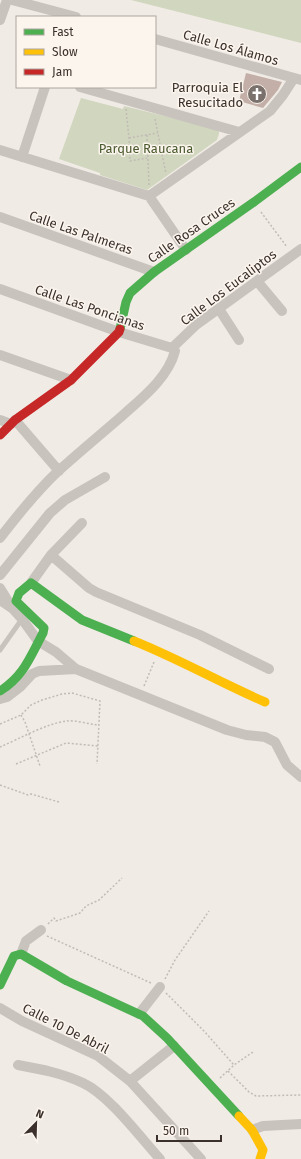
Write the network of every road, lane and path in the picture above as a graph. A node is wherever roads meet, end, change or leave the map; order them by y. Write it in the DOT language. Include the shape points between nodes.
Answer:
graph roads {
  1 [pos="7,0"];
  2 [pos="12,0"];
  3 [pos="71,16"];
  4 [pos="0,20"];
  5 [pos="156,39"];
  6 [pos="298,79"];
  7 [pos="45,88"];
  8 [pos="84,88"];
  9 [pos="126,108"];
  10 [pos="154,115"];
  11 [pos="239,132"];
  12 [pos="158,133"];
  13 [pos="147,135"];
  14 [pos="130,138"];
  15 [pos="0,150"];
  16 [pos="22,157"];
  17 [pos="147,158"];
  18 [pos="301,167"];
  19 [pos="166,174"];
  20 [pos="149,191"];
  21 [pos="254,202"];
  22 [pos="0,218"];
  23 [pos="301,249"];
  24 [pos="186,250"];
  25 [pos="292,255"];
  26 [pos="154,272"];
  27 [pos="257,281"];
  28 [pos="0,289"];
  29 [pos="219,309"];
  30 [pos="282,311"];
  31 [pos="119,332"];
  32 [pos="239,340"];
  33 [pos="172,348"];
  34 [pos="0,355"];
  35 [pos="72,380"];
  36 [pos="0,420"];
  37 [pos="13,422"];
  38 [pos="0,435"];
  39 [pos="59,471"];
  40 [pos="105,477"];
  41 [pos="82,523"];
  42 [pos="0,538"];
  43 [pos="51,556"];
  44 [pos="0,575"];
  45 [pos="30,583"];
  46 [pos="0,588"];
  47 [pos="0,601"];
  48 [pos="13,609"];
  49 [pos="22,619"];
  50 [pos="38,641"];
  51 [pos="0,650"];
  52 [pos="158,651"];
  53 [pos="76,669"];
  54 [pos="269,669"];
  55 [pos="0,691"];
  56 [pos="141,695"];
  57 [pos="0,699"];
  58 [pos="265,702"];
  59 [pos="20,715"];
  60 [pos="0,724"];
  61 [pos="98,725"];
  62 [pos="29,734"];
  63 [pos="98,746"];
  64 [pos="0,747"];
  65 [pos="36,756"];
  66 [pos="16,764"];
  67 [pos="97,764"];
  68 [pos="40,766"];
  69 [pos="301,778"];
  70 [pos="0,785"];
  71 [pos="59,802"];
  72 [pos="122,878"];
  73 [pos="209,911"];
  74 [pos="41,930"];
  75 [pos="21,954"];
  76 [pos="0,985"];
  77 [pos="160,987"];
  78 [pos="0,1008"];
  79 [pos="139,1014"];
  80 [pos="174,1046"];
  81 [pos="253,1052"];
  82 [pos="18,1065"];
  83 [pos="234,1065"];
  84 [pos="228,1071"];
  85 [pos="130,1081"];
  86 [pos="211,1086"];
  87 [pos="301,1095"];
  88 [pos="301,1124"];
  89 [pos="252,1130"];
  90 [pos="160,1159"];
  91 [pos="201,1159"];
  92 [pos="260,1159"];
  1 -- 4 [label="street"];
  2 -- 3 [label="street"];
  5 -- 6 [label="street, Calle Los Álamos"];
  6 -- 11 [label="street" via="270,111"];
  7 -- 16 [label="street"];
  8 -- 11 [label="street"];
  9 -- 14 [label="path"];
  10 -- 12 [label="path"];
  11 -- 20 [label="street"];
  12 -- 13 [label="path"];
  12 -- 19 [label="path"];
  13 -- 14 [label="path"];
  13 -- 17 [label="path"];
  14 -- 17 [label="path" via="130,161"];
  15 -- 16 [label="street"];
  16 -- 20 [label="street"];
  17 -- 20 [label="path"];
  18 -- 21 [label="street, Calle Rosa Cruces"];
  20 -- 24 [label="street"];
  21 -- 24 [label="street, Calle Rosa Cruces"];
  21 -- 25 [label="path"];
  22 -- 26 [label="street, Calle Las Palmeras"];
  23 -- 25 [label="street, Calle Los Eucaliptos"];
  24 -- 26 [label="street, Calle Rosa Cruces"];
  25 -- 27 [label="street, Calle Los Eucaliptos"];
  26 -- 31 [label="street, Calle Rosa Cruces" via="128,297"];
  27 -- 29 [label="street, Calle Los Eucaliptos"];
  27 -- 30 [label="street"];
  28 -- 31 [label="street, Calle Las Poncianas"];
  29 -- 32 [label="street"];
  29 -- 33 [label="street, Calle Los Eucaliptos" via="196,325"];
  31 -- 33 [label="street, Calle Las Poncianas"];
  31 -- 35 [label="street"];
  33 -- 39 [label="street" via="175,351 174,356 159,380"];
  34 -- 35 [label="street"];
  35 -- 37 [label="street"];
  36 -- 37 [label="street"];
  37 -- 38 [label="street"];
  37 -- 39 [label="street"];
  39 -- 42 [label="street" via="25,506"];
  40 -- 44 [label="street" via="65,500 50,512"];
  41 -- 43 [label="street"];
  43 -- 45 [label="street"];
  43 -- 54 [label="street" via="96,592 200,635"];
  45 -- 50 [label="street" via="15,599 44,628"];
  45 -- 52 [label="street" via="82,620"];
  46 -- 48 [label="street"];
  47 -- 48 [label="street"];
  48 -- 49 [label="street"];
  49 -- 50 [label="street"];
  49 -- 51 [label="lane"];
  50 -- 53 [label="street"];
  50 -- 55 [label="street" via="23,671"];
  52 -- 56 [label="path"];
  52 -- 58 [label="street"];
  53 -- 56 [label="street"];
  53 -- 57 [label="street" via="39,671 32,674 7,697"];
  56 -- 69 [label="street" via="227,730 270,738 278,746 287,765"];
  59 -- 60 [label="path"];
  59 -- 61 [label="path" via="31,705 42,700 72,693 100,701"];
  59 -- 62 [label="path"];
  61 -- 62 [label="path" via="68,721"];
  61 -- 63 [label="path"];
  62 -- 64 [label="path"];
  62 -- 65 [label="path"];
  63 -- 65 [label="path" via="66,743"];
  63 -- 67 [label="path"];
  65 -- 66 [label="path"];
  65 -- 68 [label="path"];
  70 -- 71 [label="path"];
  72 -- 74 [label="path" via="99,900 86,906 80,913 56,921 54,918"];
  73 -- 77 [label="path" via="174,960"];
  74 -- 75 [label="street" via="26,941"];
  74 -- 77 [label="path" via="48,937"];
  75 -- 76 [label="street" via="14,956"];
  75 -- 79 [label="street" via="67,981"];
  77 -- 79 [label="street"];
  77 -- 83 [label="path"];
  78 -- 85 [label="street, Calle 10 De Abril" via="98,1056"];
  79 -- 80 [label="street"];
  80 -- 85 [label="street"];
  80 -- 86 [label="street"];
  81 -- 83 [label="path"];
  82 -- 90 [label="street" via="54,1072 84,1083 128,1122"];
  83 -- 84 [label="path"];
  84 -- 86 [label="path"];
  84 -- 87 [label="path" via="244,1088 256,1096"];
  85 -- 91 [label="street, Calle 10 De Abril"];
  86 -- 89 [label="street"];
  88 -- 89 [label="street" via="263,1126"];
  89 -- 92 [label="street" via="263,1150"];
}
